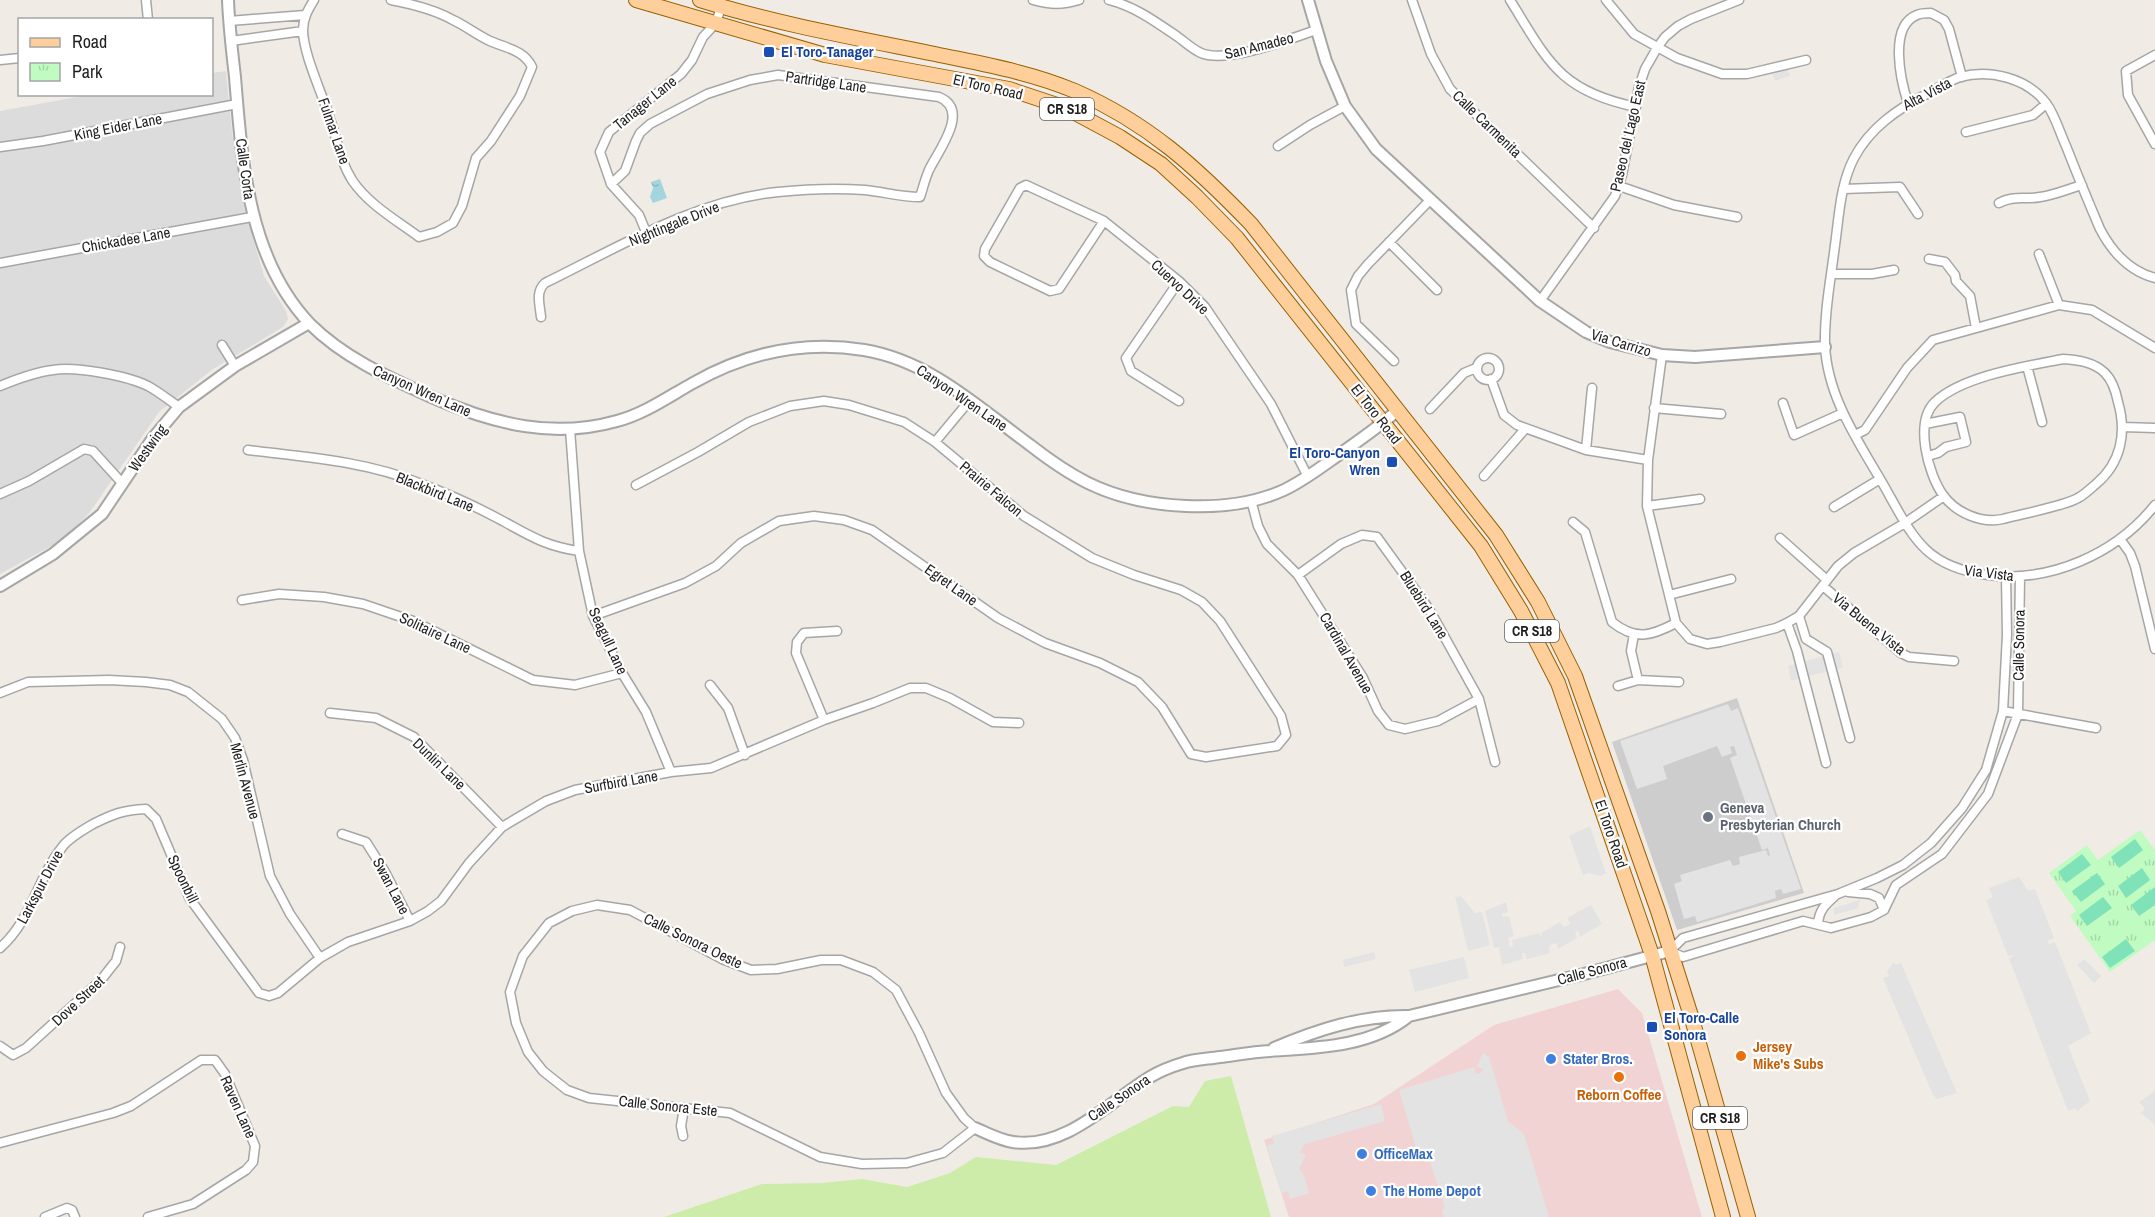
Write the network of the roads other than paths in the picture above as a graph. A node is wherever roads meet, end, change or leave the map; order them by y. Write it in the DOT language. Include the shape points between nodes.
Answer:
graph roads {
  1 [pos="146,0"];
  2 [pos="228,0"];
  3 [pos="314,0"];
  4 [pos="391,0"];
  5 [pos="636,0"];
  6 [pos="700,0"];
  7 [pos="1034,0"];
  8 [pos="1079,0"];
  9 [pos="1109,0"];
  10 [pos="1308,0"];
  11 [pos="1412,0"];
  12 [pos="1510,0"];
  13 [pos="1606,0"];
  14 [pos="1739,0"];
  15 [pos="721,7"];
  16 [pos="305,15"];
  17 [pos="284,17"];
  18 [pos="148,18"];
  19 [pos="229,21"];
  20 [pos="716,23"];
  21 [pos="1317,30"];
  22 [pos="303,31"];
  23 [pos="285,33"];
  24 [pos="231,40"];
  25 [pos="1657,48"];
  26 [pos="2155,55"];
  27 [pos="18,58"];
  28 [pos="0,60"];
  29 [pos="1806,60"];
  30 [pos="1962,77"];
  31 [pos="1908,103"];
  32 [pos="237,104"];
  33 [pos="2046,104"];
  34 [pos="1345,106"];
  35 [pos="1636,106"];
  36 [pos="1966,132"];
  37 [pos="2155,144"];
  38 [pos="0,147"];
  39 [pos="1278,147"];
  40 [pos="611,184"];
  41 [pos="2082,185"];
  42 [pos="1619,186"];
  43 [pos="1843,189"];
  44 [pos="920,197"];
  45 [pos="1430,200"];
  46 [pos="1999,203"];
  47 [pos="1918,214"];
  48 [pos="252,217"];
  49 [pos="1737,217"];
  50 [pos="1104,221"];
  51 [pos="1594,228"];
  52 [pos="646,232"];
  53 [pos="1389,242"];
  54 [pos="2039,254"];
  55 [pos="1929,259"];
  56 [pos="0,262"];
  57 [pos="1894,270"];
  58 [pos="1831,274"];
  59 [pos="2155,278"];
  60 [pos="1179,281"];
  61 [pos="1437,290"];
  62 [pos="1540,301"];
  63 [pos="2059,305"];
  64 [pos="541,317"];
  65 [pos="309,322"];
  66 [pos="1976,328"];
  67 [pos="222,345"];
  68 [pos="1825,347"];
  69 [pos="2155,348"];
  70 [pos="1662,355"];
  71 [pos="1394,361"];
  72 [pos="236,366"];
  73 [pos="2027,366"];
  74 [pos="1476,368"];
  75 [pos="1491,379"];
  76 [pos="0,386"];
  77 [pos="1592,388"];
  78 [pos="970,400"];
  79 [pos="1179,401"];
  80 [pos="1783,403"];
  81 [pos="179,407"];
  82 [pos="1654,408"];
  83 [pos="1430,409"];
  84 [pos="1398,410"];
  85 [pos="1721,414"];
  86 [pos="1843,414"];
  87 [pos="2042,422"];
  88 [pos="1383,423"];
  89 [pos="1924,424"];
  90 [pos="2123,427"];
  91 [pos="2155,428"];
  92 [pos="570,429"];
  93 [pos="1525,429"];
  94 [pos="1855,435"];
  95 [pos="935,441"];
  96 [pos="248,450"];
  97 [pos="1586,450"];
  98 [pos="1928,456"];
  99 [pos="1648,460"];
  100 [pos="1484,476"];
  101 [pos="1308,477"];
  102 [pos="1880,479"];
  103 [pos="123,484"];
  104 [pos="636,485"];
  105 [pos="0,494"];
  106 [pos="1944,496"];
  107 [pos="1700,499"];
  108 [pos="1251,500"];
  109 [pos="2155,505"];
  110 [pos="1647,506"];
  111 [pos="1834,507"];
  112 [pos="1573,522"];
  113 [pos="1905,523"];
  114 [pos="1780,538"];
  115 [pos="2120,539"];
  116 [pos="579,551"];
  117 [pos="1298,575"];
  118 [pos="2020,576"];
  119 [pos="2006,577"];
  120 [pos="1731,579"];
  121 [pos="1825,583"];
  122 [pos="0,586"];
  123 [pos="1669,595"];
  124 [pos="242,600"];
  125 [pos="593,616"];
  126 [pos="1799,616"];
  127 [pos="1676,623"];
  128 [pos="1787,623"];
  129 [pos="837,631"];
  130 [pos="1634,634"];
  131 [pos="1813,644"];
  132 [pos="2155,650"];
  133 [pos="1797,651"];
  134 [pos="1954,661"];
  135 [pos="622,673"];
  136 [pos="1638,680"];
  137 [pos="1679,682"];
  138 [pos="710,685"];
  139 [pos="1618,686"];
  140 [pos="0,693"];
  141 [pos="1479,699"];
  142 [pos="2002,711"];
  143 [pos="330,713"];
  144 [pos="2018,714"];
  145 [pos="824,720"];
  146 [pos="1019,723"];
  147 [pos="2096,728"];
  148 [pos="1286,735"];
  149 [pos="1850,738"];
  150 [pos="745,755"];
  151 [pos="1495,762"];
  152 [pos="1826,763"];
  153 [pos="671,772"];
  154 [pos="115,813"];
  155 [pos="502,827"];
  156 [pos="342,834"];
  157 [pos="1841,893"];
  158 [pos="1884,910"];
  159 [pos="410,921"];
  160 [pos="1818,924"];
  161 [pos="120,946"];
  162 [pos="0,948"];
  163 [pos="1670,951"];
  164 [pos="1652,955"];
  165 [pos="320,958"];
  166 [pos="510,992"];
  167 [pos="268,996"];
  168 [pos="1408,1016"];
  169 [pos="1322,1030"];
  170 [pos="0,1046"];
  171 [pos="1333,1046"];
  172 [pos="1268,1051"];
  173 [pos="684,1108"];
  174 [pos="975,1128"];
  175 [pos="683,1136"];
  176 [pos="0,1143"];
  177 [pos="45,1217"];
  178 [pos="75,1217"];
  179 [pos="148,1217"];
  180 [pos="1723,1217"];
  181 [pos="1748,1217"];
  1 -- 18 [label="street"];
  2 -- 19 [label="street, Calle Corta"];
  3 -- 16 [label="street"];
  4 -- 22 [label="street, Fulmar Lane" via="452,19 488,40 522,53 532,67 505,121 476,158 453,223 437,232 418,237 369,200 352,180 341,158"];
  5 -- 20 [label="main road, El Toro Road / CR S18"];
  6 -- 15 [label="main road, El Toro Road / CR S18"];
  7 -- 8 [label="street" via="1052,5"];
  9 -- 21 [label="street, San Amadeo" via="1130,6 1211,56 1229,56"];
  10 -- 21 [label="street, Via Carrizo"];
  11 -- 51 [label="street, Calle Carmenita" via="1431,54 1450,89"];
  12 -- 35 [label="street" via="1548,60 1567,79 1585,92"];
  13 -- 25 [label="street" via="1634,34"];
  14 -- 25 [label="street, Paseo del Lago East" via="1685,22"];
  15 -- 20 [label="street, Tanager Lane"];
  15 -- 84 [label="main road, El Toro Road / CR S18" via="780,23 1016,71 1074,91 1130,120 1173,149 1251,224"];
  16 -- 17 [label="street"];
  16 -- 22 [label="street"];
  17 -- 19 [label="street"];
  17 -- 23 [label="street"];
  19 -- 24 [label="street, Calle Corta"];
  20 -- 40 [label="street, Tanager Lane" via="681,74 609,132 600,152"];
  20 -- 88 [label="main road, El Toro Road / CR S18" via="825,55 1009,89 1065,108 1120,137 1161,165 1237,238"];
  21 -- 34 [label="street, Via Carrizo"];
  22 -- 23 [label="street"];
  23 -- 24 [label="street"];
  24 -- 32 [label="street, Calle Corta"];
  25 -- 29 [label="street" via="1722,74 1747,74"];
  25 -- 35 [label="street, Paseo del Lago East" via="1645,69"];
  26 -- 37 [label="street" via="2126,71 2128,95"];
  27 -- 28 [label="street"];
  30 -- 31 [label="street, Alta Vista"];
  30 -- 31 [label="street" via="1944,20 1931,13 1915,15 1904,27 1898,66"];
  30 -- 33 [label="street, Alta Vista" via="2004,76 2027,87"];
  31 -- 43 [label="street, Alta Vista" via="1865,140"];
  32 -- 38 [label="street, King Eider Lane"];
  32 -- 48 [label="street, Calle Corta"];
  33 -- 36 [label="street" via="2032,115"];
  33 -- 41 [label="street, Alta Vista"];
  34 -- 39 [label="street"];
  34 -- 45 [label="street, Via Carrizo" via="1376,149"];
  35 -- 42 [label="street, Paseo del Lago East"];
  40 -- 44 [label="street, Partridge Lane" via="625,171 636,141 650,124 716,90 774,75 939,98 951,106 951,129 928,171"];
  40 -- 52 [label="street, Tanager Lane" via="639,215"];
  41 -- 46 [label="street" via="2040,197 2007,198"];
  41 -- 59 [label="street, Alta Vista" via="2108,245 2121,260"];
  42 -- 49 [label="street" via="1674,205"];
  42 -- 51 [label="street, Paseo del Lago East"];
  43 -- 47 [label="street" via="1900,187"];
  43 -- 58 [label="street, Alta Vista"];
  44 -- 52 [label="street, Nightingale Drive" via="846,189 778,192 696,211"];
  45 -- 53 [label="street"];
  45 -- 62 [label="street, Via Carrizo"];
  48 -- 56 [label="street, Chickadee Lane"];
  48 -- 65 [label="street, Calle Corta" via="270,265"];
  50 -- 50 [label="street, Cuervo Drive" via="1055,292 984,256 1020,188 1026,185"];
  50 -- 60 [label="street, Cuervo Drive"];
  51 -- 62 [label="street, Paseo del Lago East"];
  52 -- 64 [label="street, Nightingale Drive" via="542,285 538,297"];
  53 -- 61 [label="street"];
  53 -- 71 [label="street" via="1358,276 1351,290 1356,324"];
  54 -- 63 [label="street"];
  55 -- 66 [label="street" via="1945,262 1970,296"];
  57 -- 58 [label="street"];
  58 -- 68 [label="street, Alta Vista"];
  60 -- 79 [label="street" via="1126,358 1131,371"];
  60 -- 101 [label="street, Cuervo Drive" via="1205,307 1271,404"];
  62 -- 70 [label="street, Via Carrizo" via="1586,332"];
  63 -- 66 [label="street"];
  63 -- 69 [label="street" via="2092,310"];
  65 -- 72 [label="street, Westwing"];
  65 -- 92 [label="street, Canyon Wren Lane" via="331,343 374,370 474,415 515,425"];
  66 -- 94 [label="street" via="1933,340 1907,368 1865,430"];
  67 -- 72 [label="street"];
  68 -- 70 [label="street, Via Carrizo" via="1695,357"];
  68 -- 86 [label="street, Alta Vista" via="1831,381"];
  70 -- 82 [label="street"];
  72 -- 81 [label="street, Westwing"];
  73 -- 87 [label="street"];
  73 -- 89 [label="street" via="1962,384 1933,404"];
  73 -- 90 [label="street" via="2080,360 2106,373 2115,388"];
  74 -- 75 [label="street" via="1483,379"];
  74 -- 75 [label="street" via="1484,358 1492,358 1499,369"];
  74 -- 83 [label="street" via="1464,373"];
  75 -- 93 [label="street" via="1504,415"];
  76 -- 81 [label="street" via="55,369 81,370 147,386"];
  77 -- 97 [label="street"];
  78 -- 92 [label="street, Canyon Wren Lane" via="926,371 897,358 851,348 812,346 771,351 733,363 637,414"];
  78 -- 95 [label="street"];
  78 -- 108 [label="street, Canyon Wren Lane" via="1047,458 1090,484 1138,501 1182,506"];
  80 -- 86 [label="street" via="1794,435"];
  81 -- 103 [label="street, Westwing"];
  82 -- 85 [label="street"];
  82 -- 99 [label="street"];
  84 -- 88 [label="street, Canyon Wren Lane"];
  84 -- 163 [label="main road, El Toro Road / CR S18" via="1496,535 1538,602 1575,676"];
  86 -- 94 [label="street, Alta Vista"];
  88 -- 101 [label="street, Canyon Wren Lane"];
  88 -- 164 [label="main road, El Toro Road / CR S18" via="1481,546 1521,611 1558,683"];
  89 -- 98 [label="street"];
  89 -- 98 [label="street" via="1960,417 1966,442"];
  90 -- 91 [label="street"];
  90 -- 106 [label="street" via="2112,467 2076,500 1995,521 1963,512"];
  92 -- 116 [label="street, Seagull Lane"];
  93 -- 97 [label="street"];
  93 -- 100 [label="street"];
  94 -- 102 [label="street, Alta Vista"];
  95 -- 104 [label="street, Prairie Falcon" via="904,422 849,405 824,401 789,406 749,422"];
  95 -- 148 [label="street, Prairie Falcon" via="1024,516 1092,558 1181,590 1202,602 1220,621 1281,716"];
  96 -- 116 [label="street, Blackbird Lane" via="397,476 441,492 546,544"];
  97 -- 99 [label="street"];
  98 -- 106 [label="street"];
  99 -- 110 [label="street"];
  101 -- 108 [label="street, Canyon Wren Lane" via="1282,491"];
  102 -- 111 [label="street"];
  102 -- 113 [label="street, Alta Vista"];
  103 -- 105 [label="street" via="93,452 84,449"];
  103 -- 122 [label="street, Westwing" via="102,514 88,526 53,554"];
  106 -- 113 [label="street, Via Buena Vista"];
  107 -- 110 [label="street"];
  108 -- 117 [label="street, Cardinal Avenue" via="1267,544"];
  109 -- 115 [label="street, Via Vista"];
  110 -- 123 [label="street"];
  112 -- 130 [label="street" via="1585,532 1612,622"];
  113 -- 119 [label="street, Via Vista" via="1922,547 1944,564 1965,572"];
  113 -- 121 [label="street, Via Buena Vista" via="1854,553"];
  114 -- 121 [label="street, Via Buena Vista"];
  115 -- 118 [label="street, Via Vista" via="2073,564 2047,573"];
  115 -- 132 [label="street" via="2135,566"];
  116 -- 125 [label="street, Seagull Lane"];
  117 -- 141 [label="street, Cardinal Avenue" via="1389,725 1405,729 1438,722"];
  117 -- 141 [label="street, Bluebird Lane" via="1341,544 1362,535 1377,537 1429,609"];
  118 -- 119 [label="street, Via Vista"];
  118 -- 144 [label="street, Calle Sonora"];
  119 -- 142 [label="street, Calle Sonora"];
  120 -- 123 [label="street"];
  121 -- 126 [label="street, Via Buena Vista"];
  121 -- 134 [label="street, Via Buena Vista" via="1900,654"];
  123 -- 127 [label="street"];
  124 -- 135 [label="street, Solitaire Lane" via="279,594 363,604 413,621 533,680 575,686"];
  125 -- 135 [label="street, Seagull Lane"];
  125 -- 148 [label="street, Egret Lane" via="685,583 779,521 814,516 844,520 872,530 998,618 1138,682 1162,707 1191,754 1206,756 1277,746"];
  126 -- 128 [label="street, Via Buena Vista"];
  126 -- 131 [label="street" via="1806,639"];
  127 -- 128 [label="street, Via Buena Vista" via="1690,639 1707,644"];
  127 -- 130 [label="street" via="1652,634"];
  128 -- 133 [label="street"];
  129 -- 145 [label="street" via="804,633 797,642 796,653"];
  130 -- 136 [label="street" via="1631,651"];
  131 -- 133 [label="street"];
  131 -- 149 [label="street" via="1827,652"];
  133 -- 152 [label="street"];
  135 -- 153 [label="street, Seagull Lane" via="646,712"];
  136 -- 137 [label="street"];
  136 -- 139 [label="street"];
  138 -- 150 [label="street" via="728,708"];
  140 -- 165 [label="street, Merlin Avenue" via="28,682 146,682 188,692 222,719 243,760 270,876"];
  141 -- 151 [label="street, Bluebird Lane"];
  142 -- 144 [label="street"];
  142 -- 157 [label="street, Calle Sonora" via="1986,770 1962,808 1931,843 1903,865"];
  143 -- 155 [label="street, Dunlin Lane" via="376,718 414,737"];
  144 -- 147 [label="street"];
  144 -- 158 [label="street, Calle Sonora" via="1988,794 1942,854 1896,885"];
  145 -- 146 [label="street, Surfbird Lane" via="909,688 926,688 993,722"];
  145 -- 150 [label="street, Surfbird Lane"];
  150 -- 153 [label="street, Surfbird Lane" via="711,768"];
  153 -- 155 [label="street, Surfbird Lane" via="575,790 546,801"];
  154 -- 162 [label="street, Larkspur Drive" via="64,844 25,919"];
  154 -- 167 [label="street, Spoonbill" via="146,810 156,819 190,899 259,993"];
  155 -- 159 [label="street, Surfbird Lane" via="441,901"];
  156 -- 159 [label="street, Swan Lane" via="366,842"];
  157 -- 158 [label="street, Calle Sonora" via="1870,894 1879,898"];
  157 -- 160 [label="street, Calle Sonora" via="1821,909"];
  157 -- 163 [label="street, Calle Sonora" via="1683,938"];
  158 -- 160 [label="street, Calle Sonora" via="1842,927"];
  159 -- 165 [label="street, Surfbird Lane" via="348,942"];
  160 -- 163 [label="street, Calle Sonora" via="1803,921 1683,957"];
  161 -- 170 [label="street, Dove Street" via="116,961 101,980 26,1048 13,1055"];
  163 -- 164 [label="street, Calle Sonora"];
  163 -- 181 [label="main road, El Toro Road / CR S18"];
  164 -- 168 [label="street, Calle Sonora"];
  164 -- 180 [label="main road, El Toro Road / CR S18"];
  165 -- 167 [label="street, Surfbird Lane" via="278,993"];
  166 -- 173 [label="street, Calle Sonora Este" via="516,1023 528,1052 543,1071 567,1090 589,1098"];
  166 -- 174 [label="street, Calle Sonora Oeste" via="523,956 549,923 572,911 597,905 630,910 722,959 751,969 777,969 821,960 852,963 873,972 896,990 946,1093"];
  168 -- 169 [label="street, Calle Sonora" via="1356,1020"];
  168 -- 171 [label="street, Calle Sonora" via="1395,1027"];
  169 -- 171 [label="street"];
  169 -- 172 [label="street, Calle Sonora"];
  171 -- 172 [label="street, Calle Sonora"];
  172 -- 174 [label="street, Calle Sonora" via="1177,1065 1151,1076 1067,1134 1048,1140 1015,1143"];
  173 -- 174 [label="street, Calle Sonora Este" via="730,1113 820,1157 862,1164 906,1163 943,1153"];
  173 -- 175 [label="street"];
  176 -- 179 [label="street, Raven Lane" via="113,1113 131,1106 201,1059 216,1060 255,1146 253,1161 246,1170 193,1203"];
  177 -- 178 [label="street" via="67,1208"];
}
